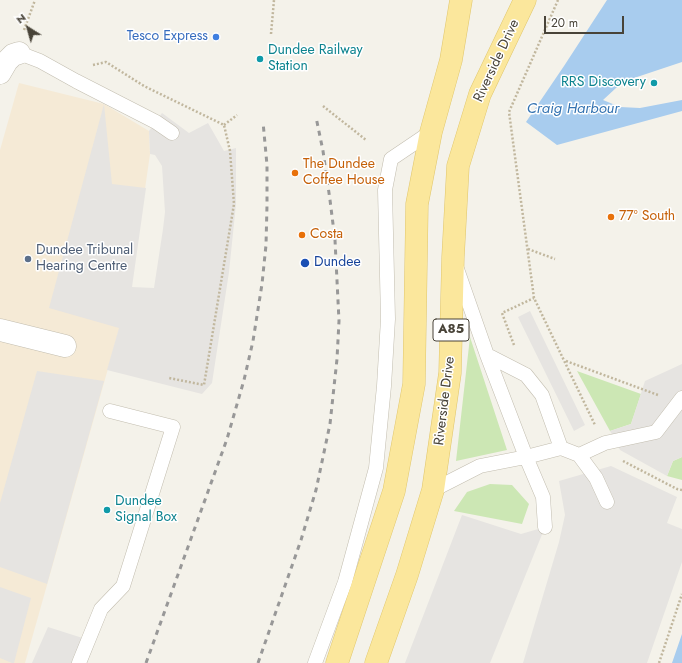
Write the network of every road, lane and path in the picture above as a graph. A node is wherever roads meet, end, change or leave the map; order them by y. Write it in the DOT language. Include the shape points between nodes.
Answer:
graph roads {
  1 [pos="35,0"];
  2 [pos="274,0"];
  3 [pos="461,0"];
  4 [pos="525,0"];
  5 [pos="558,0"];
  6 [pos="271,34"];
  7 [pos="19,53"];
  8 [pos="90,66"];
  9 [pos="0,73"];
  10 [pos="323,106"];
  11 [pos="237,115"];
  12 [pos="224,125"];
  13 [pos="431,132"];
  14 [pos="172,133"];
  15 [pos="366,140"];
  16 [pos="528,249"];
  17 [pos="453,257"];
  18 [pos="555,259"];
  19 [pos="534,298"];
  20 [pos="0,330"];
  21 [pos="64,346"];
  22 [pos="488,355"];
  23 [pos="565,361"];
  24 [pos="526,375"];
  25 [pos="169,378"];
  26 [pos="680,401"];
  27 [pos="110,411"];
  28 [pos="605,443"];
  29 [pos="561,448"];
  30 [pos="578,455"];
  31 [pos="526,457"];
  32 [pos="433,490"];
  33 [pos="682,490"];
  34 [pos="607,502"];
  35 [pos="545,527"];
  36 [pos="682,594"];
  37 [pos="79,663"];
  38 [pos="315,663"];
  39 [pos="337,663"];
  40 [pos="376,663"];
  41 [pos="659,663"];
  1 -- 7 [label="path" via="20,41"];
  2 -- 6 [label="path"];
  3 -- 13 [label="main road, A85" via="451,60"];
  4 -- 17 [label="main road, Riverside Drive / A85" via="480,94 458,166"];
  5 -- 16 [label="path" via="509,112"];
  7 -- 9 [label="street" via="7,61"];
  7 -- 14 [label="lane" via="40,61"];
  8 -- 12 [label="path" via="106,62 144,86"];
  10 -- 15 [label="path"];
  11 -- 12 [label="path"];
  12 -- 25 [label="path" via="234,204 204,385"];
  13 -- 38 [label="lane" via="390,159 385,190 388,319 376,468 345,582"];
  13 -- 39 [label="main road, A85" via="417,204 414,384 394,491"];
  16 -- 18 [label="path"];
  16 -- 19 [label="path"];
  17 -- 22 [label="lane"];
  17 -- 32 [label="main road, Riverside Drive / A85" via="450,373"];
  19 -- 23 [label="path"];
  19 -- 24 [label="path" via="502,313"];
  20 -- 21 [label="street"];
  22 -- 24 [label="lane"];
  22 -- 31 [label="lane"];
  23 -- 26 [label="path"];
  23 -- 28 [label="path"];
  24 -- 29 [label="lane" via="542,395"];
  26 -- 28 [label="lane" via="656,432"];
  27 -- 37 [label="lane" via="173,426 124,586 101,609"];
  28 -- 30 [label="lane"];
  28 -- 33 [label="path" via="610,451 623,461"];
  29 -- 30 [label="lane"];
  29 -- 31 [label="lane"];
  30 -- 34 [label="lane" via="596,478"];
  31 -- 32 [label="lane" via="480,466"];
  31 -- 35 [label="lane" via="543,497"];
  32 -- 40 [label="main road, Riverside Drive / A85"];
  36 -- 41 [label="path"];
}
